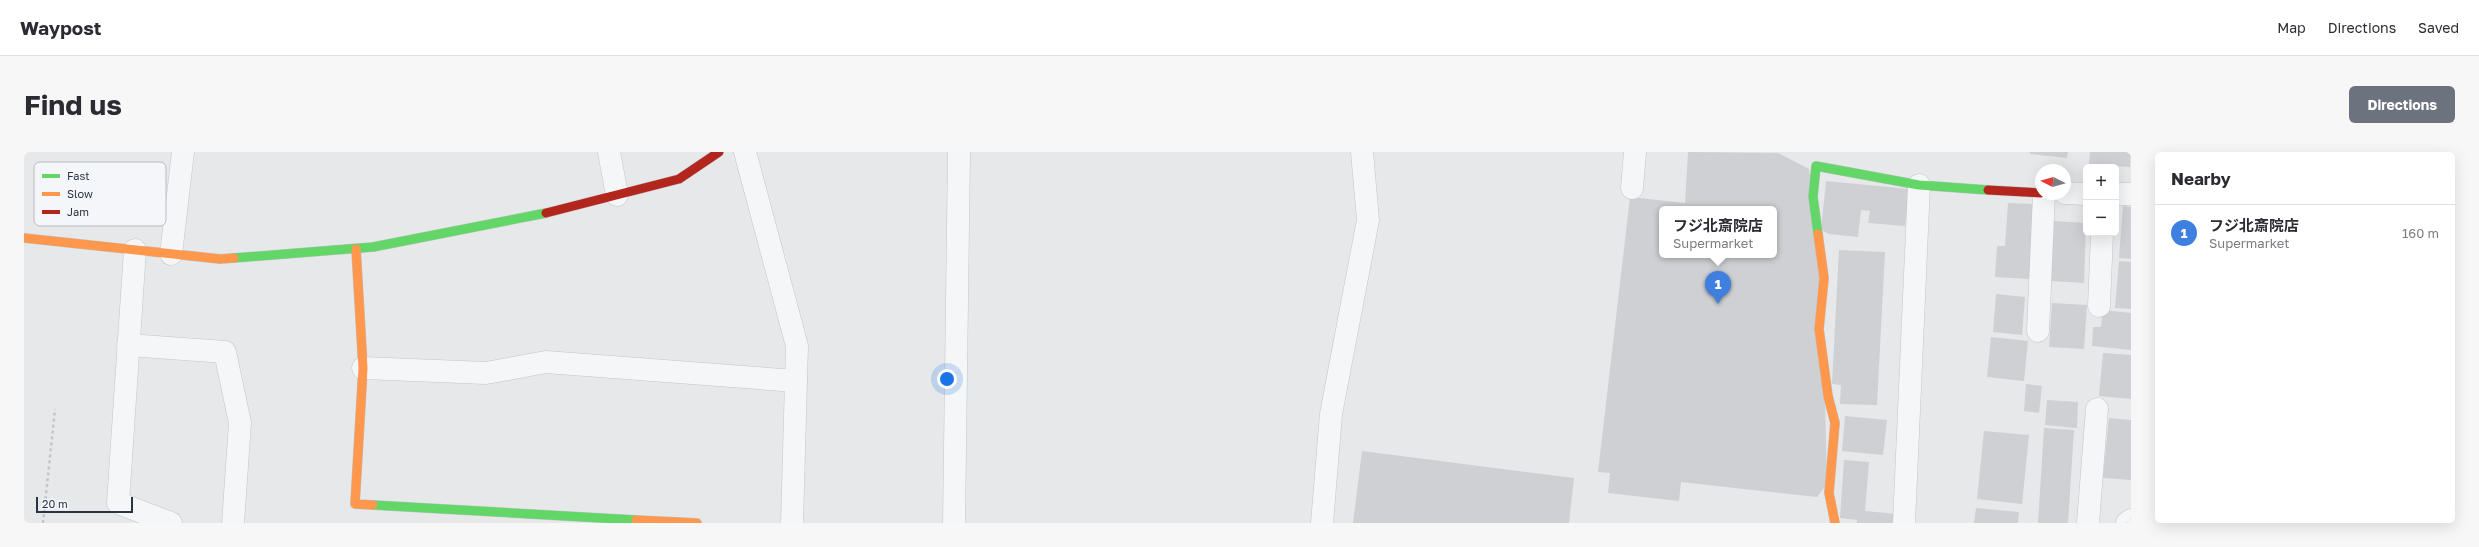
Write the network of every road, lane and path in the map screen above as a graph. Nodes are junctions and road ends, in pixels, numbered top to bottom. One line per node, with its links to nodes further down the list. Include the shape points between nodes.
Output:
1 (183, 152): 21 (street)
2 (609, 152): 15 (street)
3 (720, 152): 15 (street, via 679,179)
4 (745, 152): 26 (street, via 797,346)
5 (959, 152): 35 (street)
6 (1362, 152): 36 (street, via 1368,220 1331,414)
7 (1635, 152): 9 (street)
8 (1919, 186): 10 (street); 37 (street, via 1816,166 1813,197 1824,278 1819,330 1828,396 1835,423 1829,493); 38 (street)
9 (1632, 188)
10 (2035, 193)
11 (2071, 193): 12 (street)
12 (2083, 194)
13 (2119, 194): 14 (street)
14 (2131, 194)
15 (617, 195): 19 (street, via 523,219)
16 (2044, 200): 23 (street)
17 (2102, 236): 22 (street)
18 (24, 238): 20 (street)
19 (356, 249): 21 (street, via 220,259); 25 (street)
20 (135, 250): 21 (street); 24 (street)
21 (172, 254)
22 (2099, 306)
23 (2038, 331)
24 (128, 345): 31 (street, via 118,503); 32 (street, via 226,352 240,423)
25 (363, 368): 26 (street, via 486,373 546,362); 33 (street, via 355,504)
26 (796, 381): 34 (street)
27 (55, 409): 30 (path)
28 (2097, 409): 39 (street)
29 (2131, 520): 40 (street)
30 (43, 523)
31 (171, 523)
32 (233, 523)
33 (697, 523)
34 (792, 523)
35 (954, 523)
36 (1322, 523)
37 (1835, 523)
38 (1904, 523)
39 (2088, 523)
40 (2127, 523)

